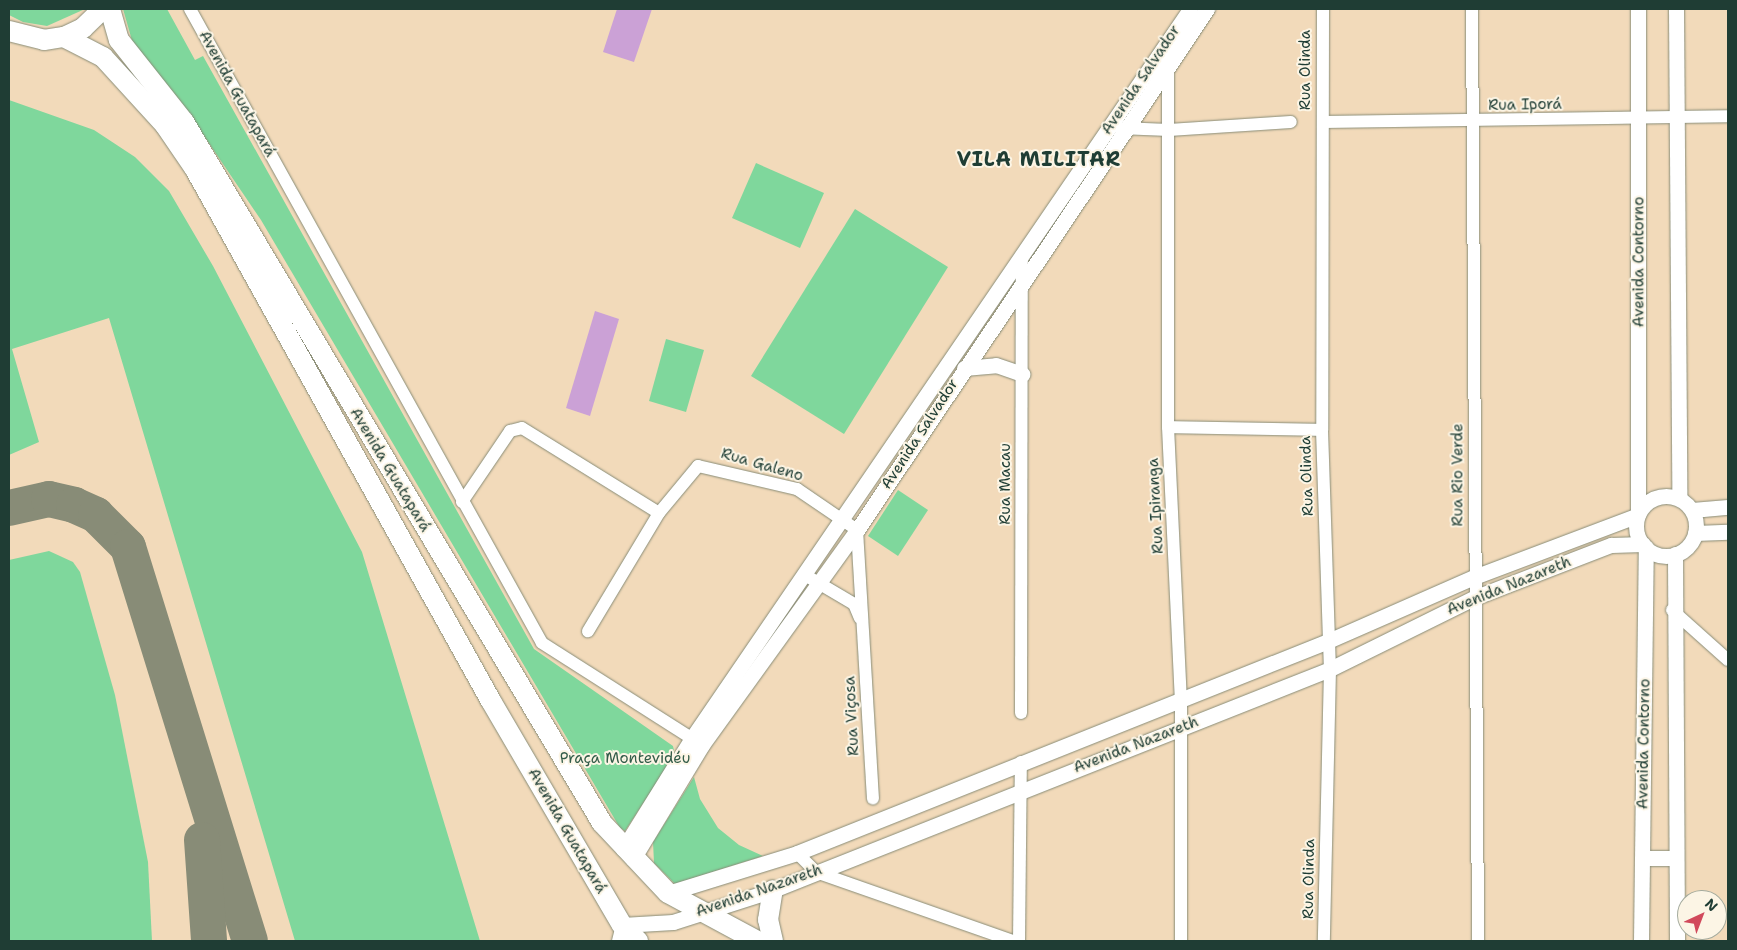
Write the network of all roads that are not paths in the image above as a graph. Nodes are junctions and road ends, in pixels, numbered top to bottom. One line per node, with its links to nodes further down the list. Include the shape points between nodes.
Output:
1 (103, 9): 11 (highway, via 84,28)
2 (110, 9): 49 (highway, Avenida Guatapará, via 119,40 184,122)
3 (190, 9): 28 (street, Avenida Guatapará)
4 (1190, 9): 19 (street, Avenida Salvador)
5 (1207, 9): 12 (street, Avenida Salvador)
6 (1323, 9): 17 (street, Rua Olinda)
7 (1472, 9): 18 (street, Rua Rio Verde)
8 (1638, 9): 15 (street, Avenida Contorno)
9 (1676, 9): 13 (street)
10 (9, 31): 11 (highway, via 44,40)
11 (64, 37): 51 (highway, Avenida Guatapará, via 104,57 165,125 195,169)
12 (1168, 69): 19 (street, Avenida Salvador); 20 (street, Rua Ipiranga)
13 (1675, 116): 14 (street, Rua Iporá); 15 (street, Rua Iporá); 27 (street)
14 (1728, 116)
15 (1639, 119): 18 (street, Rua Iporá); 32 (street, Avenida Contorno)
16 (1291, 122): 20 (street)
17 (1323, 122): 18 (street, Rua Iporá); 26 (street, Rua Olinda)
18 (1472, 122): 40 (street, Rua Rio Verde)
19 (1118, 127): 20 (street); 21 (street, Avenida Salvador); 22 (street, Avenida Salvador)
20 (1169, 130): 25 (street, Rua Ipiranga)
21 (1022, 255): 22 (street, Rua Macau); 33 (street, Avenida Salvador)
22 (1023, 279): 23 (street, Avenida Salvador); 24 (street, Rua Macau)
23 (964, 368): 24 (street, via 996,366); 34 (street, Avenida Salvador)
24 (1022, 374): 52 (street, Rua Macau)
25 (1168, 427): 26 (street); 50 (street, Rua Ipiranga)
26 (1322, 430): 46 (street, Rua Olinda)
27 (1679, 498): 30 (street); 32 (street, via 1655,498)
28 (462, 502): 31 (street, via 510,431 522,428); 54 (street, Avenida Guatapará, via 542,643)
29 (1728, 507): 30 (street)
30 (1692, 510): 36 (street)
31 (659, 513): 33 (street, Rua Galeno, via 698,466 797,489); 45 (street)
32 (1638, 515): 37 (street, via 1637,530); 40 (street, Avenida Nazareth)
33 (840, 520): 34 (street); 39 (street, Avenida Salvador)
34 (857, 530): 41 (street, Avenida Salvador); 44 (street, Rua Viçosa)
35 (1728, 532): 36 (street)
36 (1695, 533): 38 (street, via 1688,546)
37 (1644, 546): 38 (street, via 1662,555); 42 (street, Avenida Nazareth, via 1612,545); 62 (street, Avenida Contorno)
38 (1675, 554): 43 (street, Avenida Contorno)
39 (805, 575): 41 (street, Rua Viçosa); 54 (street, Avenida Salvador)
40 (1474, 577): 42 (street, Rua Rio Verde); 46 (street, Avenida Nazareth)
41 (819, 585): 44 (street, Rua Viçosa, via 854,604); 54 (street, Avenida Salvador)
42 (1476, 597): 48 (street, Avenida Nazareth); 76 (street, Rua Rio Verde)
43 (1672, 610): 47 (street); 63 (street, Avenida Contorno)
44 (864, 630): 57 (street, Rua Viçosa)
45 (588, 631)
46 (1328, 642): 48 (street, Rua Olinda); 50 (street, Avenida Nazareth)
47 (1728, 660)
48 (1330, 669): 53 (street, Avenida Nazareth); 75 (street, Rua Olinda)
49 (520, 687): 51 (highway); 61 (highway, Avenida Guatapará, via 602,823)
50 (1180, 700): 53 (street, Rua Ipiranga); 55 (street, Avenida Nazareth)
51 (490, 701): 68 (highway, Avenida Guatapará)
52 (1021, 713)
53 (1181, 727): 56 (street, Avenida Nazareth); 74 (street, Rua Ipiranga)
54 (697, 742): 61 (street, Avenida Salvador)
55 (1021, 762): 56 (street); 58 (street, Avenida Nazareth)
56 (1021, 790): 59 (street, Avenida Nazareth); 73 (street)
57 (873, 800)
58 (875, 821): 59 (street); 60 (street, Avenida Nazareth)
59 (879, 848): 64 (street, Avenida Nazareth)
60 (796, 853): 64 (street); 66 (street, Avenida Nazareth)
61 (628, 854): 66 (highway, Avenida Guatapará)
62 (1643, 858): 63 (street); 77 (street, Avenida Contorno)
63 (1676, 858): 78 (street, Avenida Contorno)
64 (816, 872): 65 (street, Avenida Nazareth); 72 (street)
65 (773, 890): 67 (street, Avenida Nazareth); 71 (highway, via 768,920)
66 (668, 893): 67 (highway, Avenida Guatapará)
67 (696, 912): 68 (street, Avenida Nazareth, via 673,922); 70 (highway, Avenida Guatapará)
68 (620, 933): 69 (highway, Avenida Guatapará)
69 (638, 941)
70 (757, 941)
71 (773, 941)
72 (1013, 941)
73 (1019, 941)
74 (1181, 941)
75 (1324, 941)
76 (1478, 941)
77 (1642, 941)
78 (1677, 941)

